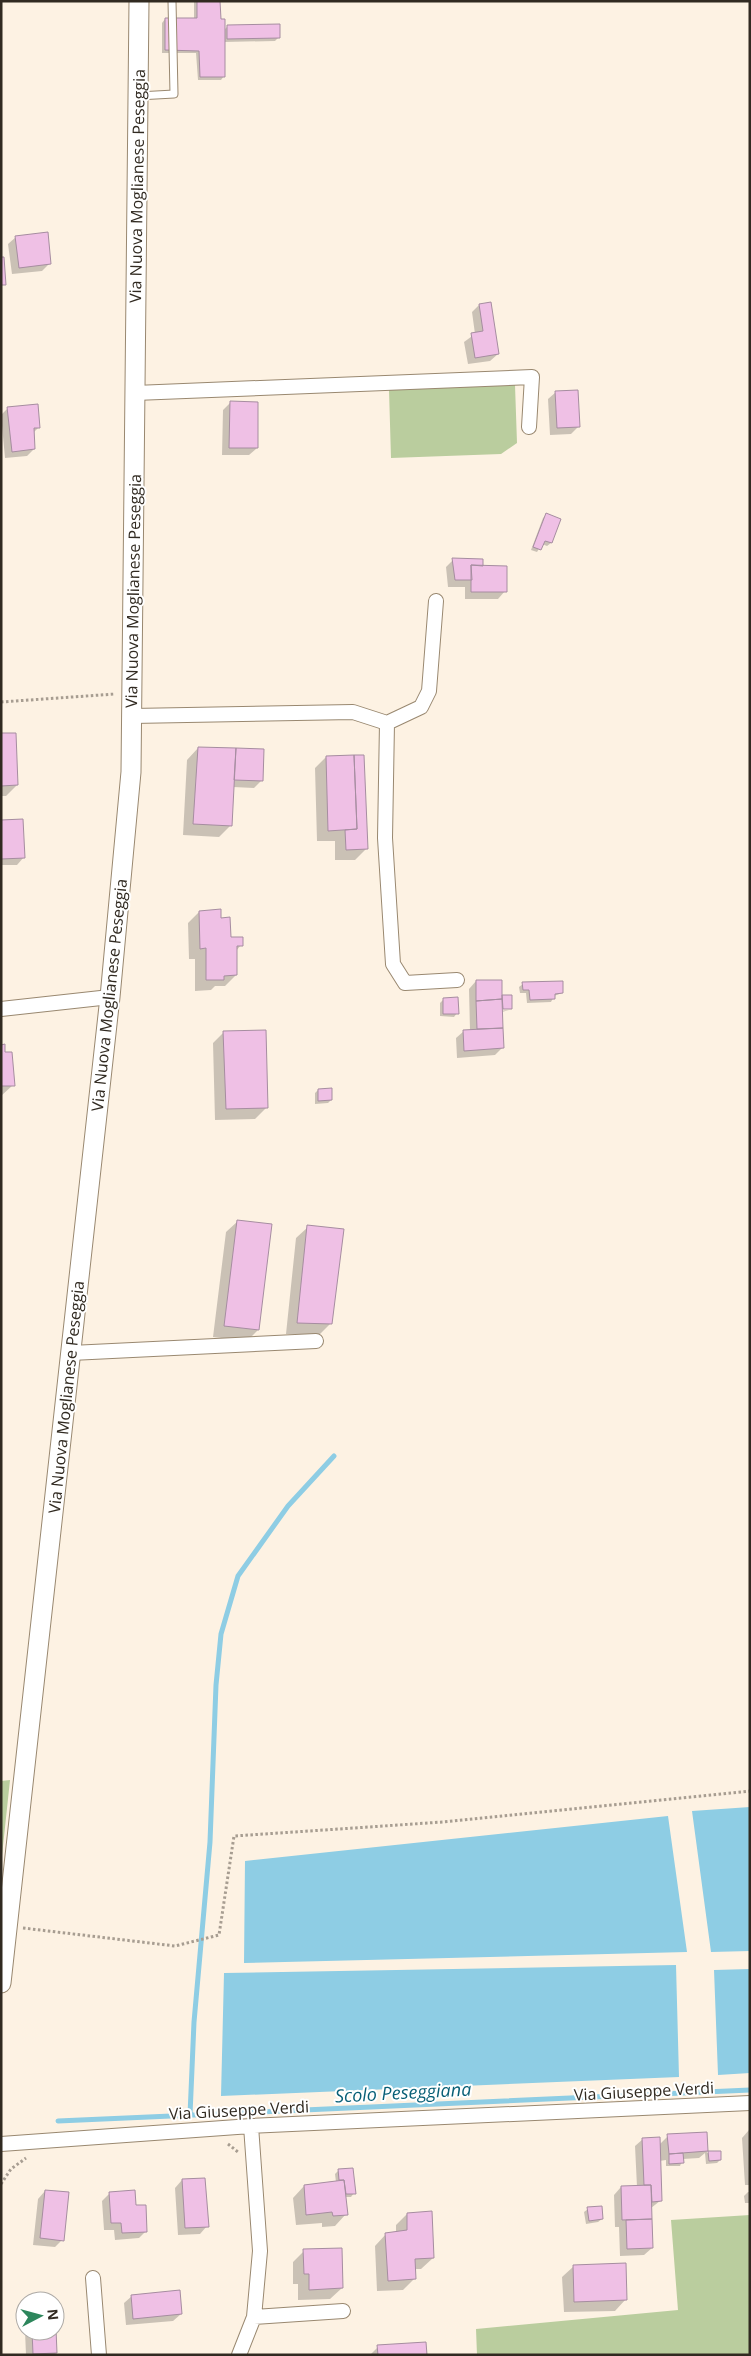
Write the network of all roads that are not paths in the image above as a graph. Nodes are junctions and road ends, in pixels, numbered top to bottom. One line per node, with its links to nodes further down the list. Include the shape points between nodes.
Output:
1 (139, 1): 3 (main road, Via Nuova Moglianese Peseggia)
2 (172, 1): 3 (lane, via 174,94)
3 (138, 96): 4 (main road, Via Nuova Moglianese Peseggia)
4 (135, 393): 5 (street, via 532,377); 7 (main road, Via Nuova Moglianese Peseggia)
5 (529, 427)
6 (436, 601): 8 (street, via 428,691 421,707)
7 (132, 716): 8 (street, via 353,712); 10 (main road, Via Nuova Moglianese Peseggia)
8 (386, 723): 9 (street, via 385,838 393,964 404,983)
9 (458, 980)
10 (110, 997): 11 (street); 13 (main road, Via Nuova Moglianese Peseggia)
11 (1, 1009)
12 (316, 1340): 13 (street)
13 (72, 1353): 14 (main road, Via Nuova Moglianese Peseggia)
14 (1, 1983)
15 (750, 2103): 16 (street, Via Giuseppe Verdi)
16 (251, 2126): 17 (street, Via Giuseppe Verdi); 20 (street, via 260,2251)
17 (1, 2144)
18 (92, 2278): 21 (street)
19 (343, 2311): 20 (street)
20 (254, 2317): 22 (street)
21 (98, 2355)
22 (239, 2355)

